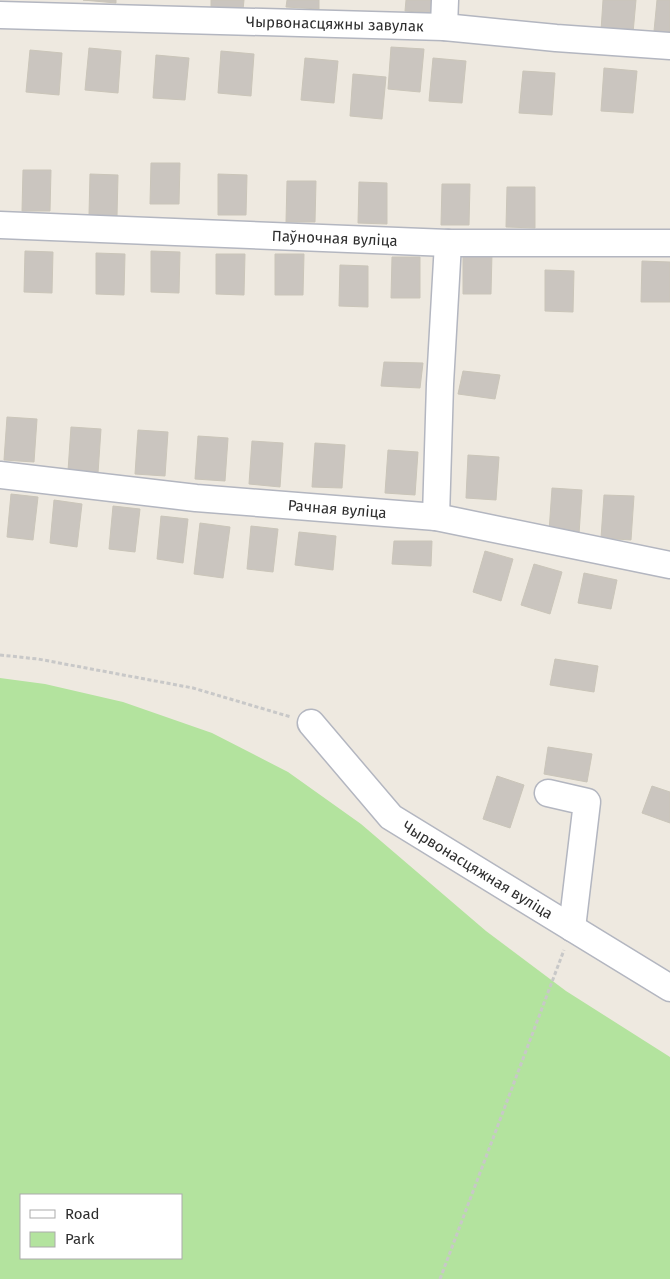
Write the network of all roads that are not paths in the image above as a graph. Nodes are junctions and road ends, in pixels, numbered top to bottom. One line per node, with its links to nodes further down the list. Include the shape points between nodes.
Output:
1 (445, 0): 3 (street)
2 (0, 15): 3 (street, Чырвонасцяжны завулак)
3 (444, 27): 4 (street, Чырвонасцяжны завулак)
4 (670, 46)
5 (0, 225): 6 (street, Паўночная вуліца)
6 (448, 243): 7 (street, Паўночная вуліца); 9 (street)
7 (670, 243)
8 (0, 475): 9 (street, Рачная вуліца, via 196,498)
9 (436, 517): 10 (street, Рачная вуліца)
10 (670, 565)
11 (311, 723): 13 (street, Чырвонасцяжная вуліца, via 391,817)
12 (548, 793): 13 (street, via 587,802)
13 (572, 928): 14 (street, Чырвонасцяжная вуліца)
14 (670, 988)

